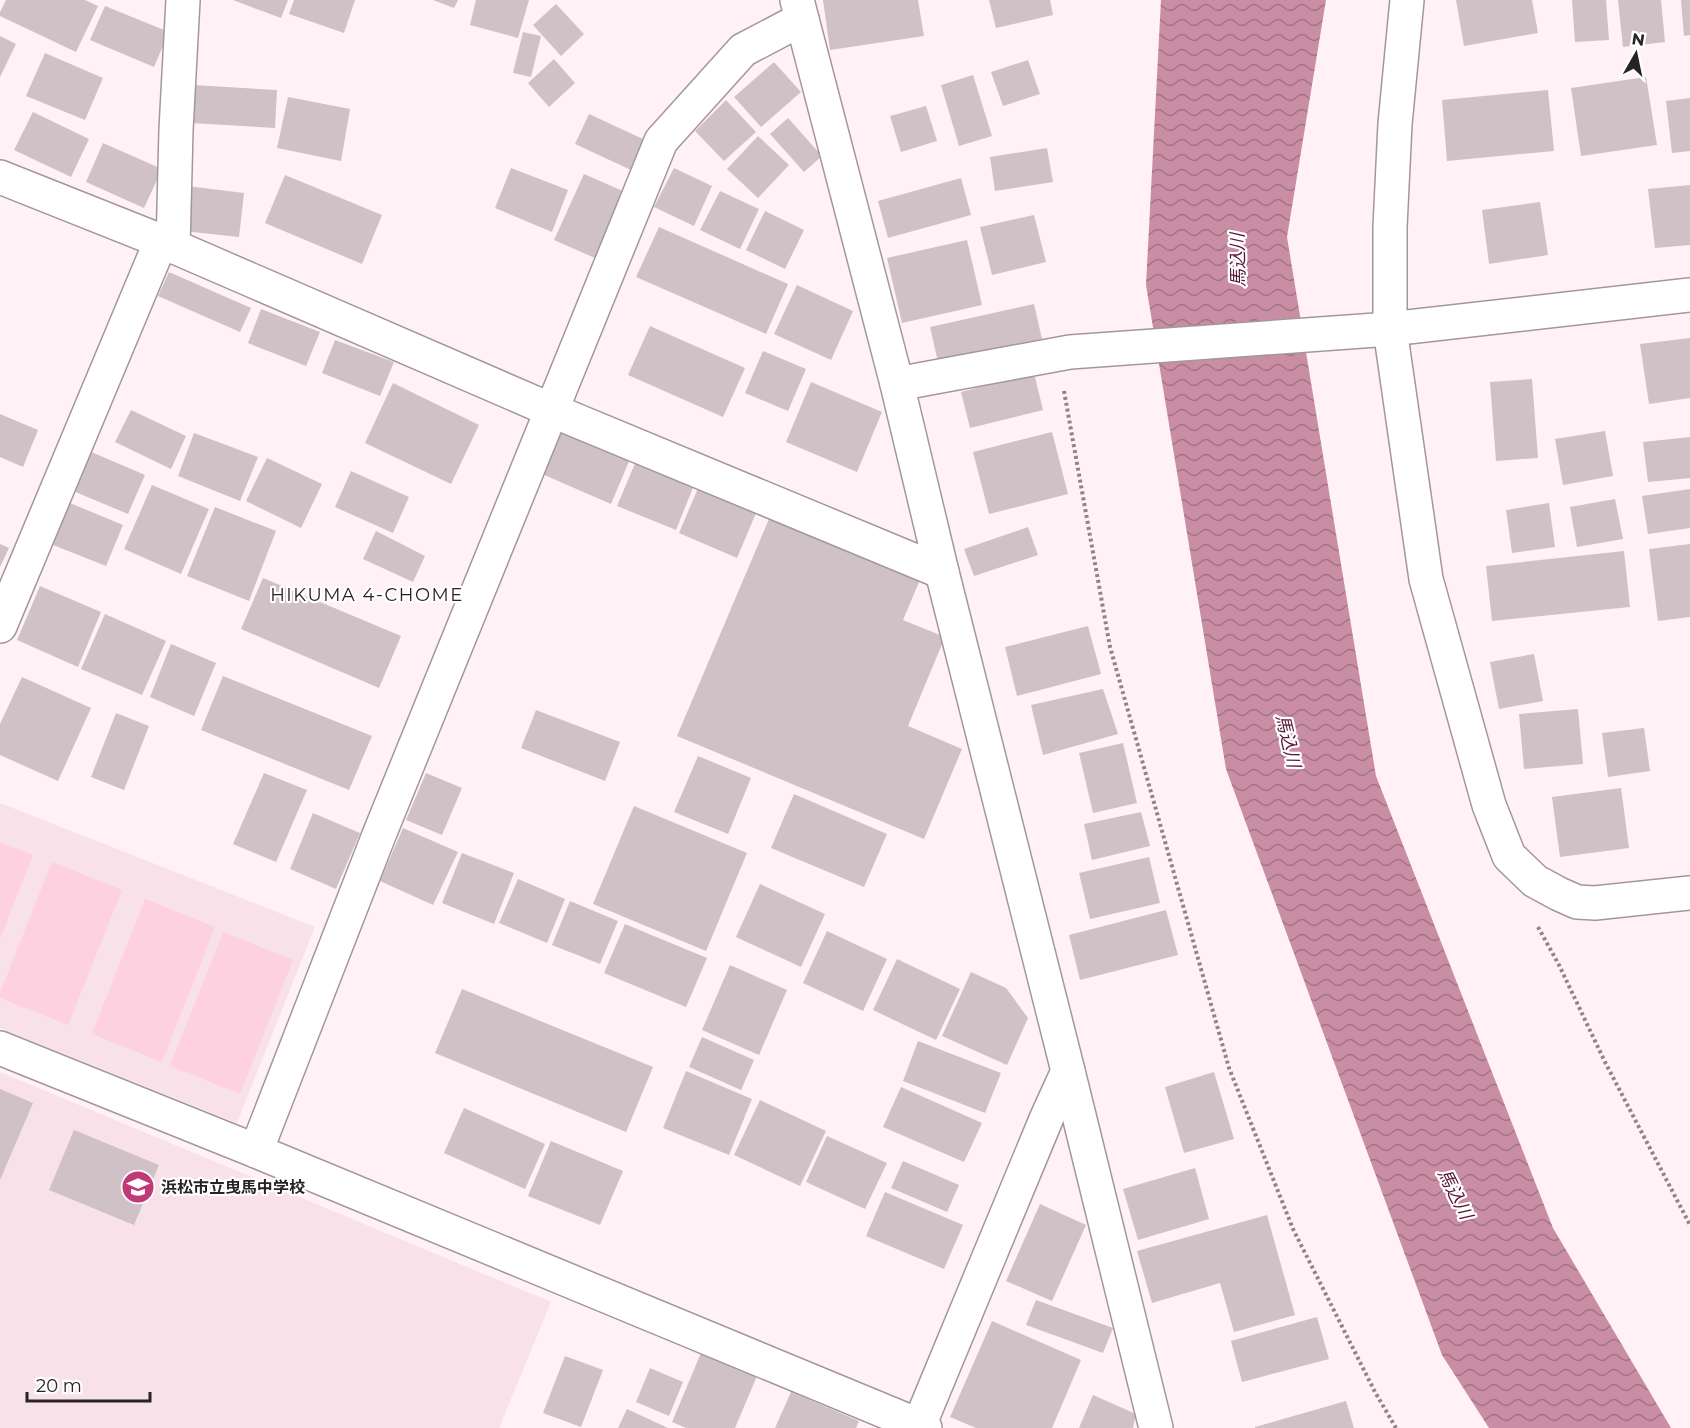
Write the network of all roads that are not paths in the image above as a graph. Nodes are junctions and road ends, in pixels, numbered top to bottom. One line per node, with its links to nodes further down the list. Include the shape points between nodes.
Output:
1 (183, 0): 5 (street)
2 (1407, 0): 7 (street)
3 (799, 10): 8 (street); 9 (street, via 742,51 661,141)
4 (0, 177): 5 (street)
5 (167, 244): 9 (street); 11 (street)
6 (1690, 294): 7 (street)
7 (1383, 329): 8 (street, via 1064,353); 12 (street, via 1426,579 1489,805 1509,856 1535,881 1577,902)
8 (897, 384): 10 (street)
9 (551, 410): 10 (street); 15 (street)
10 (942, 572): 14 (street)
11 (0, 626)
12 (1690, 893)
13 (0, 1048): 15 (street)
14 (1068, 1071): 16 (street); 17 (street)
15 (256, 1151): 16 (street)
16 (921, 1427)
17 (1156, 1428)

